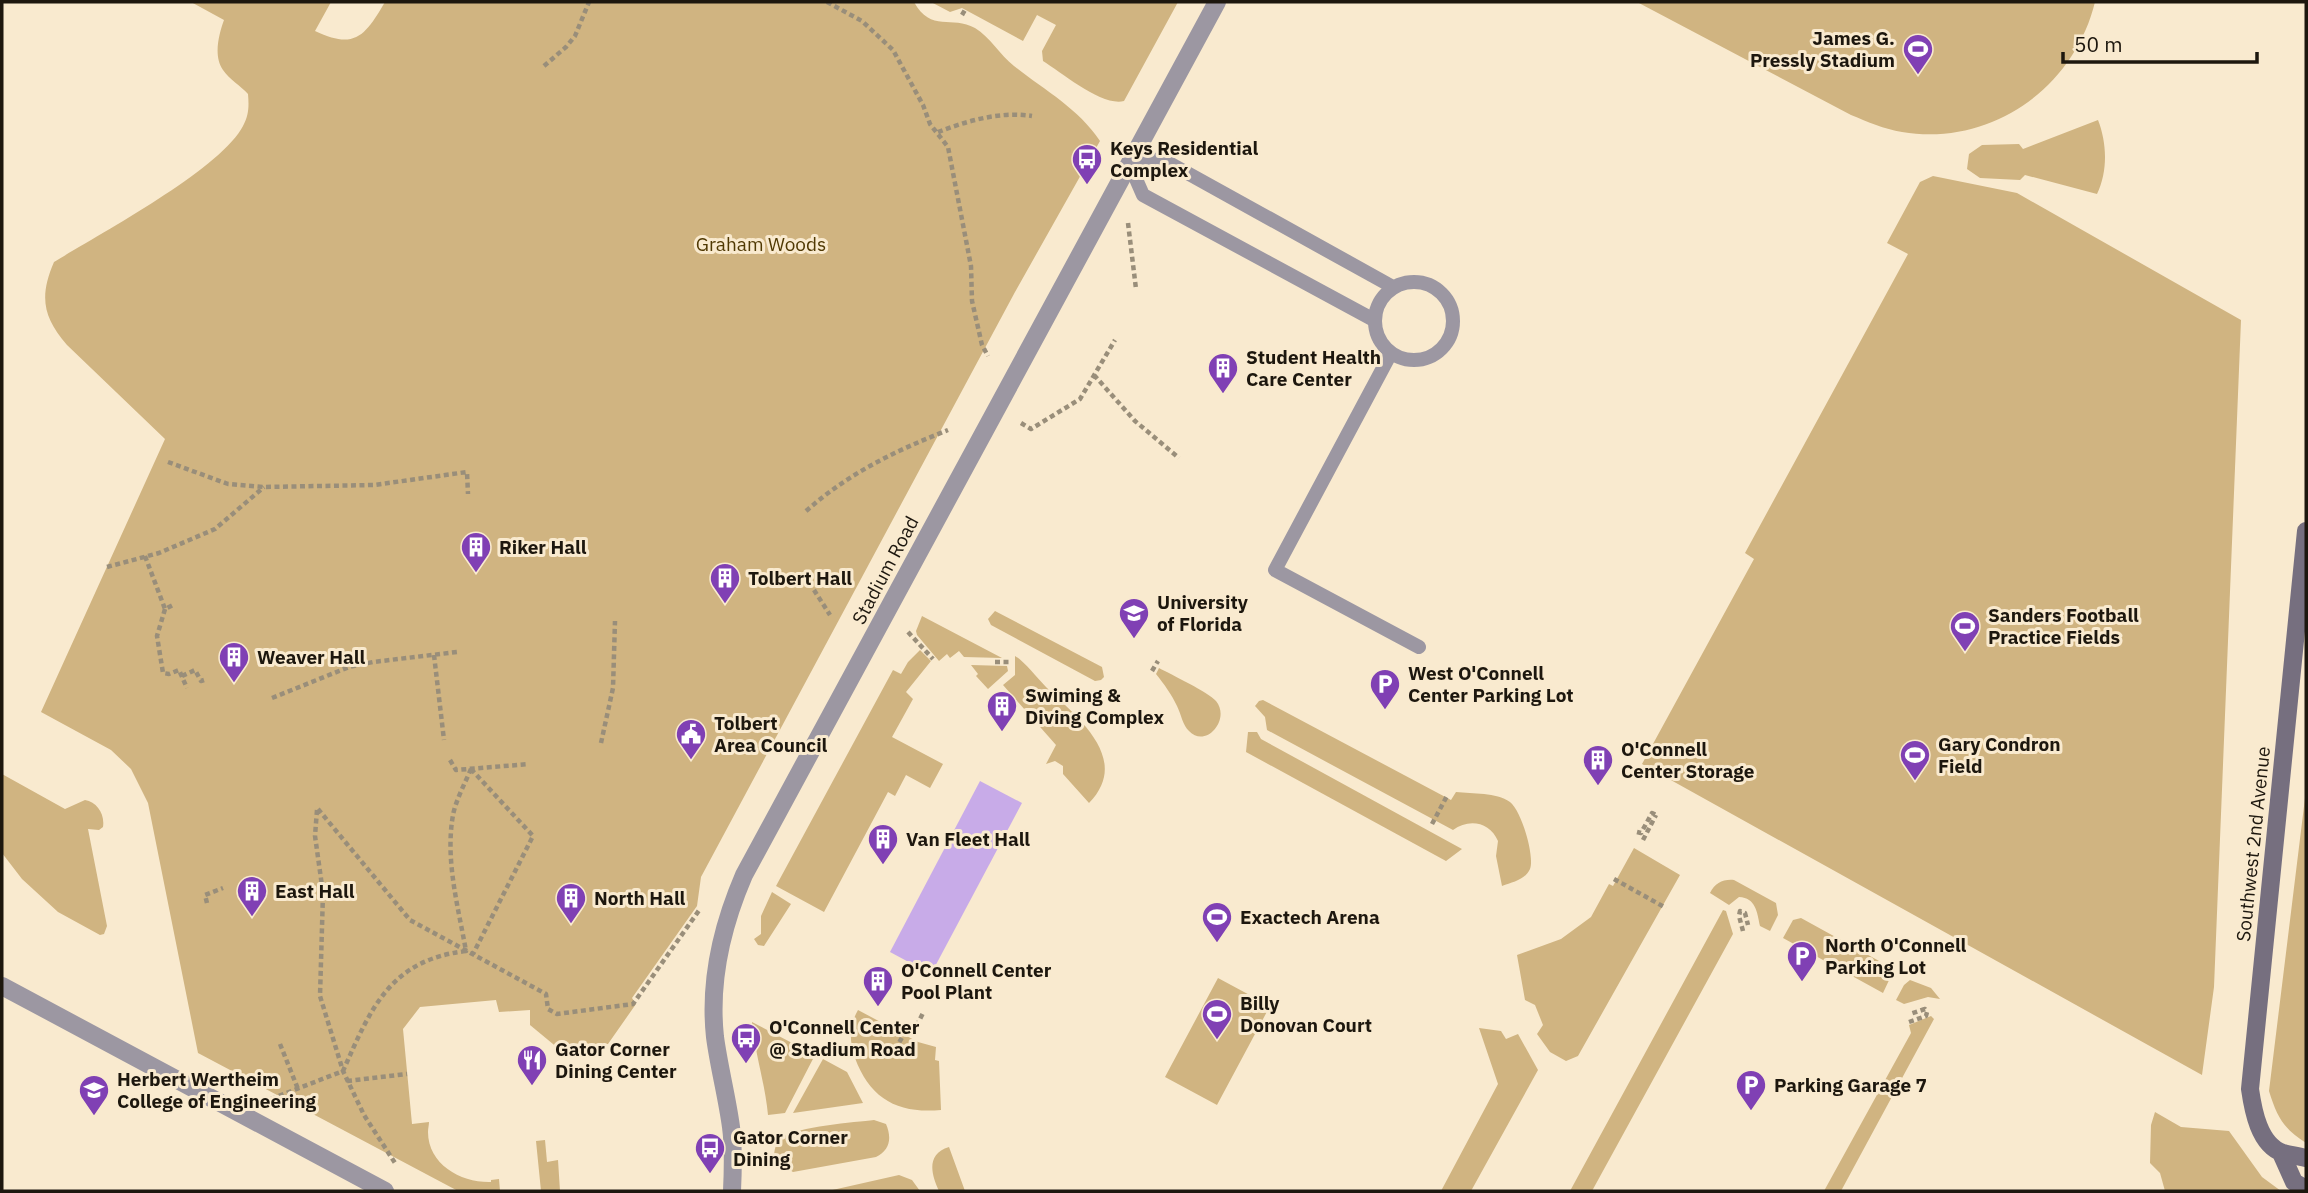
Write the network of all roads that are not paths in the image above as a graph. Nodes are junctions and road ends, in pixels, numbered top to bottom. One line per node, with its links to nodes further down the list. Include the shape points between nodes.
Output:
1 (1217, 2): 2 (street, Stadium Road)
2 (1129, 163): 3 (lane, via 1162,159); 4 (lane, via 1143,195); 13 (street, Stadium Road, via 733,900 717,965 714,1019 734,1157)
3 (1393, 287): 4 (lane, via 1383,296); 5 (lane, via 1418,282 1430,285 1449,303 1453,316 1448,341 1428,358 1402,359)
4 (1374, 320): 5 (lane, via 1382,344)
5 (1391, 353): 7 (lane, via 1275,570)
6 (2306, 531): 9 (main road, Southwest 2nd Avenue, via 2251,1076 2261,1131)
7 (1419, 647)
8 (2, 986): 12 (street)
9 (2281, 1153): 10 (main road); 11 (main road, Southwest 2nd Avenue, via 2294,1182)
10 (2306, 1158)
11 (2306, 1189)
12 (385, 1191)
13 (732, 1191)

